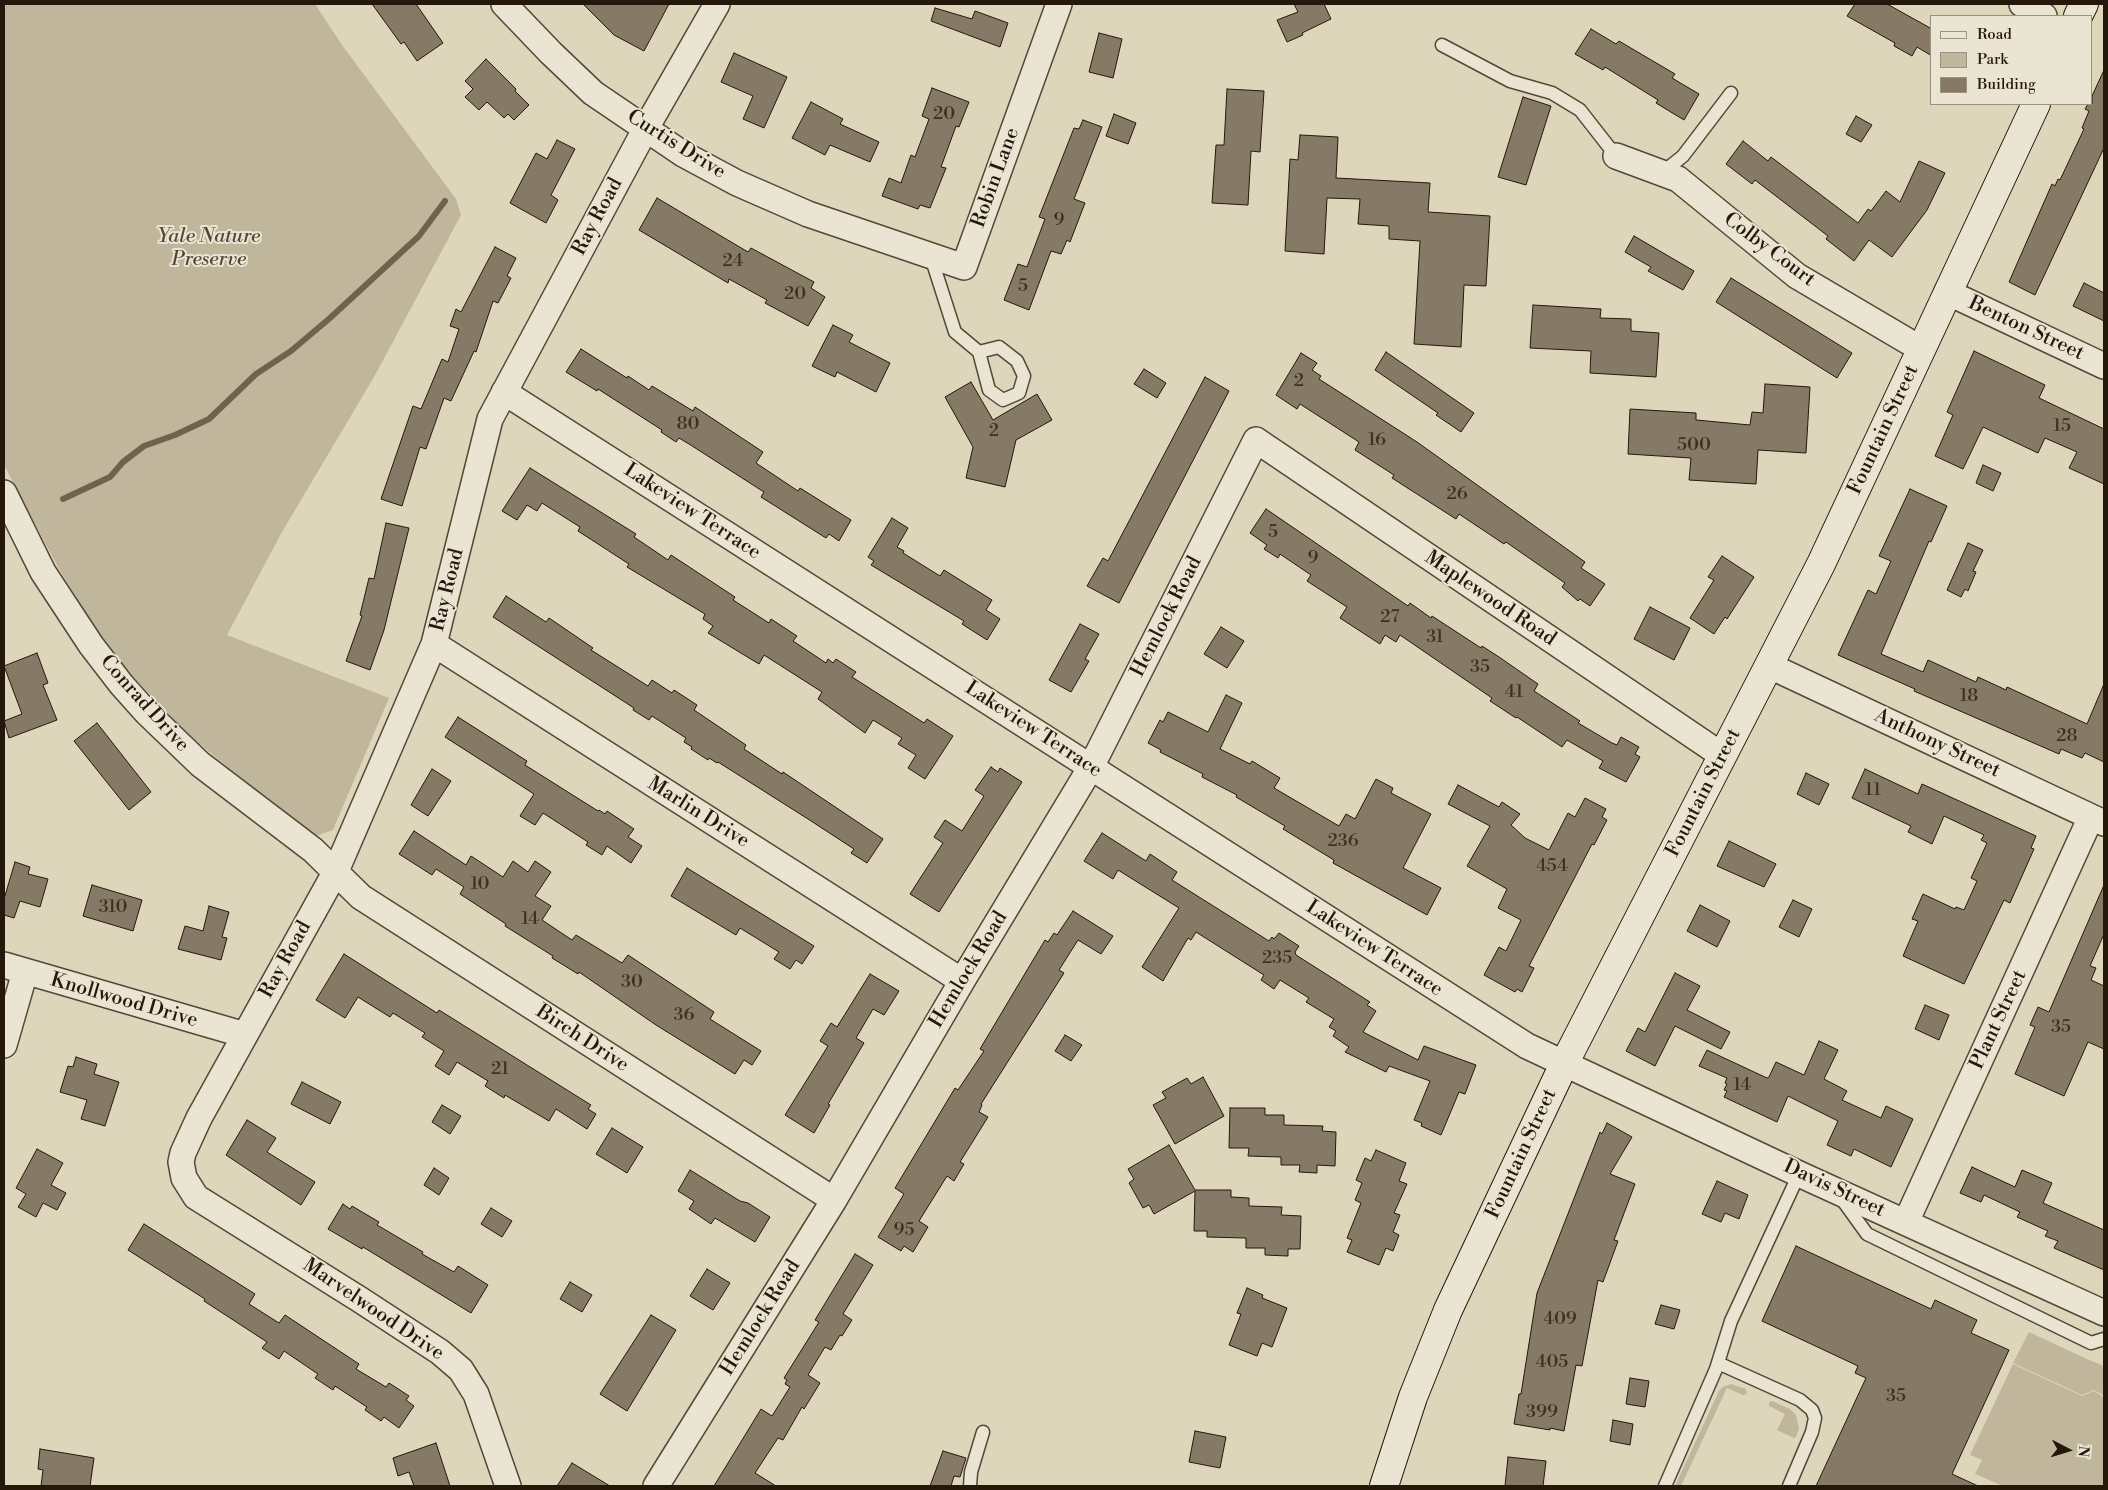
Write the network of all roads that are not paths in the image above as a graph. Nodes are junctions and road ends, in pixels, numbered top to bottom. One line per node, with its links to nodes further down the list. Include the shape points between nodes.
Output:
1 (504, 4): 9 (street, Curtis Drive, via 593,93)
2 (717, 4): 9 (street, Ray Road)
3 (1059, 4): 13 (street, Robin Lane, via 964,267)
4 (2022, 4): 5 (street)
5 (2042, 15)
6 (1442, 45): 10 (lane, via 1510,82 1552,93 1580,110)
7 (1731, 93): 11 (lane, via 1683,156)
8 (2036, 105): 14 (main road, Fountain Street)
9 (646, 128): 12 (street, Curtis Drive, via 683,154 737,183 808,214); 18 (street, Ray Road)
10 (1616, 156): 11 (street, Colby Court)
11 (1662, 173): 15 (street, Colby Court, via 1678,179 1797,276)
12 (878, 239): 13 (street, Robin Lane)
13 (931, 257): 16 (lane, via 954,332)
14 (1947, 292): 15 (main road, Fountain Street); 17 (street, Benton Street)
15 (1921, 350): 23 (main road, Fountain Street)
16 (979, 352)
17 (2104, 366)
18 (504, 392): 22 (street, Ray Road, via 490,419); 25 (street, Lakeview Terrace)
19 (1256, 440): 24 (street, Maplewood Road); 25 (street, Hemlock Road)
20 (4, 493): 21 (street, Conrad Drive)
21 (10, 521): 27 (street, Conrad Drive, via 65,606 121,684 146,712 200,764)
22 (434, 644): 27 (street, Ray Road); 29 (street, Marlin Drive)
23 (1770, 666): 24 (main road, Fountain Street); 26 (street, Anthony Street)
24 (1723, 756): 32 (main road, Fountain Street)
25 (1091, 767): 29 (street, Hemlock Road); 32 (street, Lakeview Terrace, via 1527,1046)
26 (2098, 820): 37 (street, Plant Street)
27 (336, 871): 30 (street, Ray Road); 36 (street, Birch Drive, via 361,897)
28 (14, 969): 30 (street, Knollwood Drive); 31 (street)
29 (962, 981): 36 (street, Hemlock Road)
30 (245, 1035): 34 (street, Ray Road, via 186,1143 181,1162)
31 (4, 1045)
32 (1564, 1064): 33 (street, Davis Street); 45 (main road, Fountain Street, via 1448,1310 1412,1397)
33 (1799, 1174): 35 (street, Davis Street); 40 (lane, via 1731,1321)
34 (184, 1178): 42 (street, Marvelwood Drive, via 196,1197 367,1304 440,1352 461,1370 479,1403)
35 (1835, 1190): 37 (street, Davis Street); 39 (lane, via 1867,1234 2091,1344)
36 (834, 1200): 43 (street, Hemlock Road)
37 (1906, 1222): 38 (street, Davis Street)
38 (2104, 1313)
39 (2104, 1339)
40 (1718, 1363): 46 (lane); 47 (lane, via 1800,1400 1812,1410 1815,1418 1812,1432)
41 (983, 1432): 44 (lane)
42 (508, 1486)
43 (656, 1486)
44 (970, 1486)
45 (1384, 1486)
46 (1665, 1486)
47 (1789, 1486)

